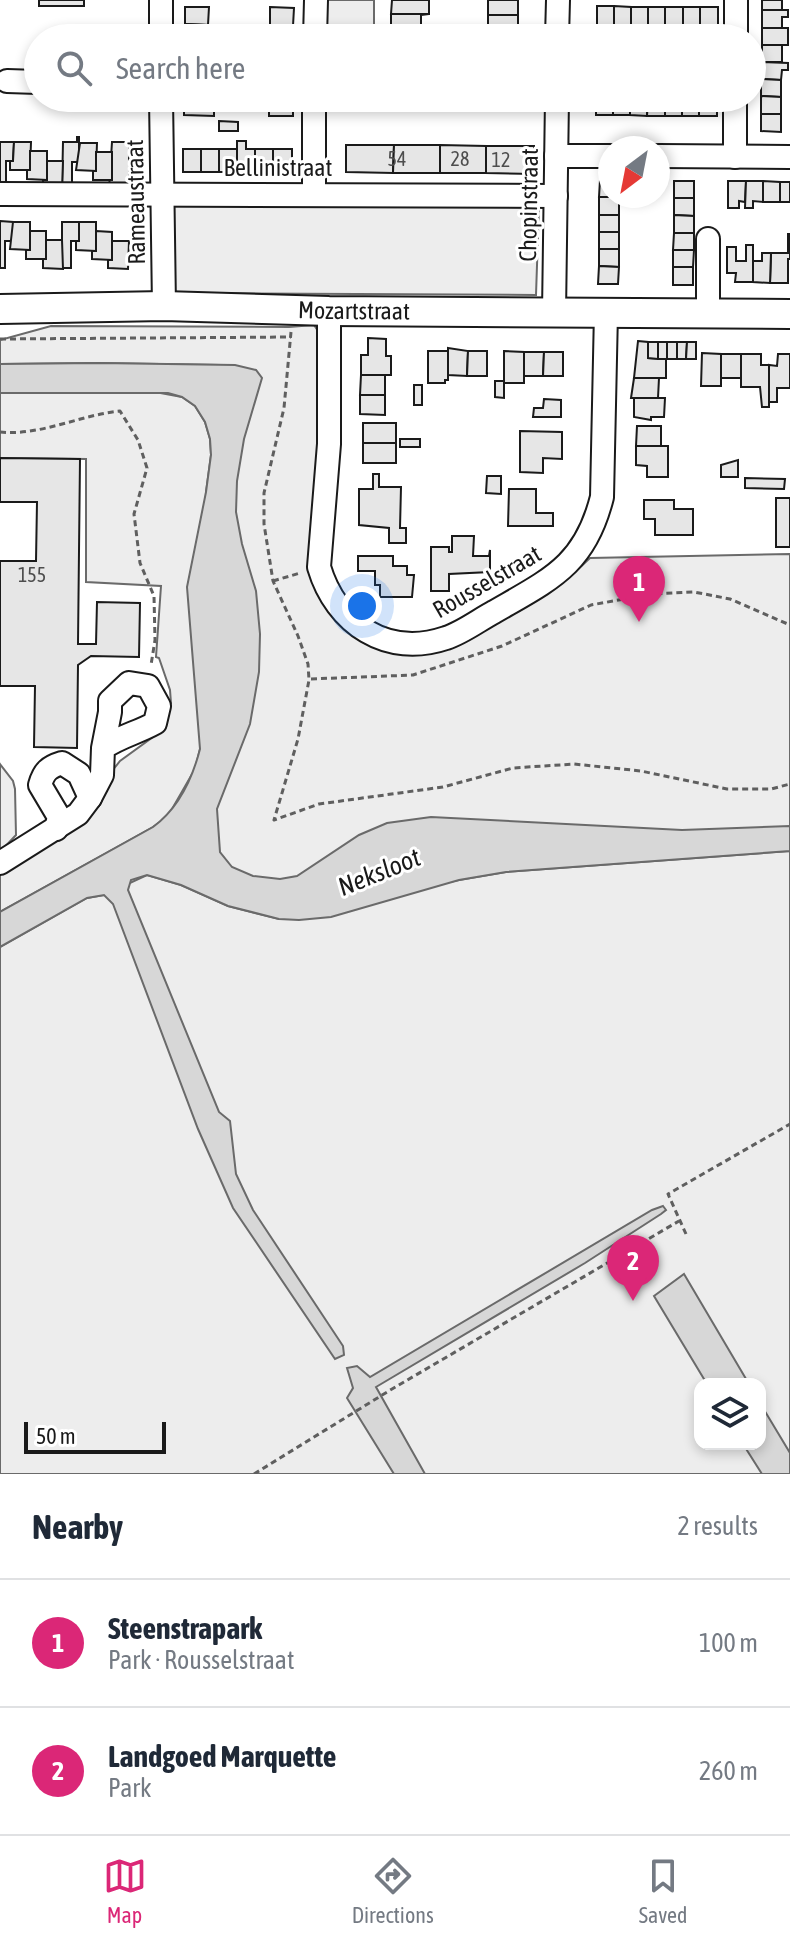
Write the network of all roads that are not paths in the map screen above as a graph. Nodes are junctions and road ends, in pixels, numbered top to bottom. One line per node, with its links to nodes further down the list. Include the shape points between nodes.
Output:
1 (161, 0): 5 (street)
2 (316, 0): 6 (street)
3 (558, 0): 7 (street)
4 (736, 0): 8 (street)
5 (161, 24)
6 (315, 24)
7 (557, 24)
8 (736, 24)
9 (7, 81): 10 (street)
10 (24, 82)
11 (161, 112): 20 (street, Rameaustraat)
12 (314, 112): 22 (street)
13 (557, 112): 15 (street, Chopinstraat)
14 (735, 112): 18 (street)
15 (556, 156): 16 (street); 23 (street, Chopinstraat)
16 (598, 156)
17 (670, 156): 18 (street)
18 (735, 157): 19 (street)
19 (790, 157)
20 (161, 193): 21 (street, Bellinistraat); 22 (street, Bellinistraat); 25 (street, Rameaustraat)
21 (0, 194)
22 (314, 194): 23 (street, Bellinistraat)
23 (556, 196): 29 (street, Chopinstraat)
24 (708, 239): 30 (street)
25 (164, 306): 26 (main road, Mozartstraat); 27 (main road, Mozartstraat)
26 (0, 309)
27 (329, 311): 28 (street, Rousselstraat, via 329,444 319,567 325,587 345,616 365,632 406,644 448,638 546,582 583,546 602,497); 29 (main road, Mozartstraat)
28 (606, 312): 29 (main road, Mozartstraat); 30 (main road, Mozartstraat)
29 (554, 313)
30 (708, 313): 31 (main road, Mozartstraat)
31 (790, 314)
32 (103, 748): 32 (street, via 155,723 159,706 148,686 129,683 110,701); 33 (street, via 102,775)
33 (90, 798): 34 (street); 34 (street, via 79,774 62,763 50,767 40,785 59,817)
34 (56, 829): 35 (street)
35 (0, 863)

